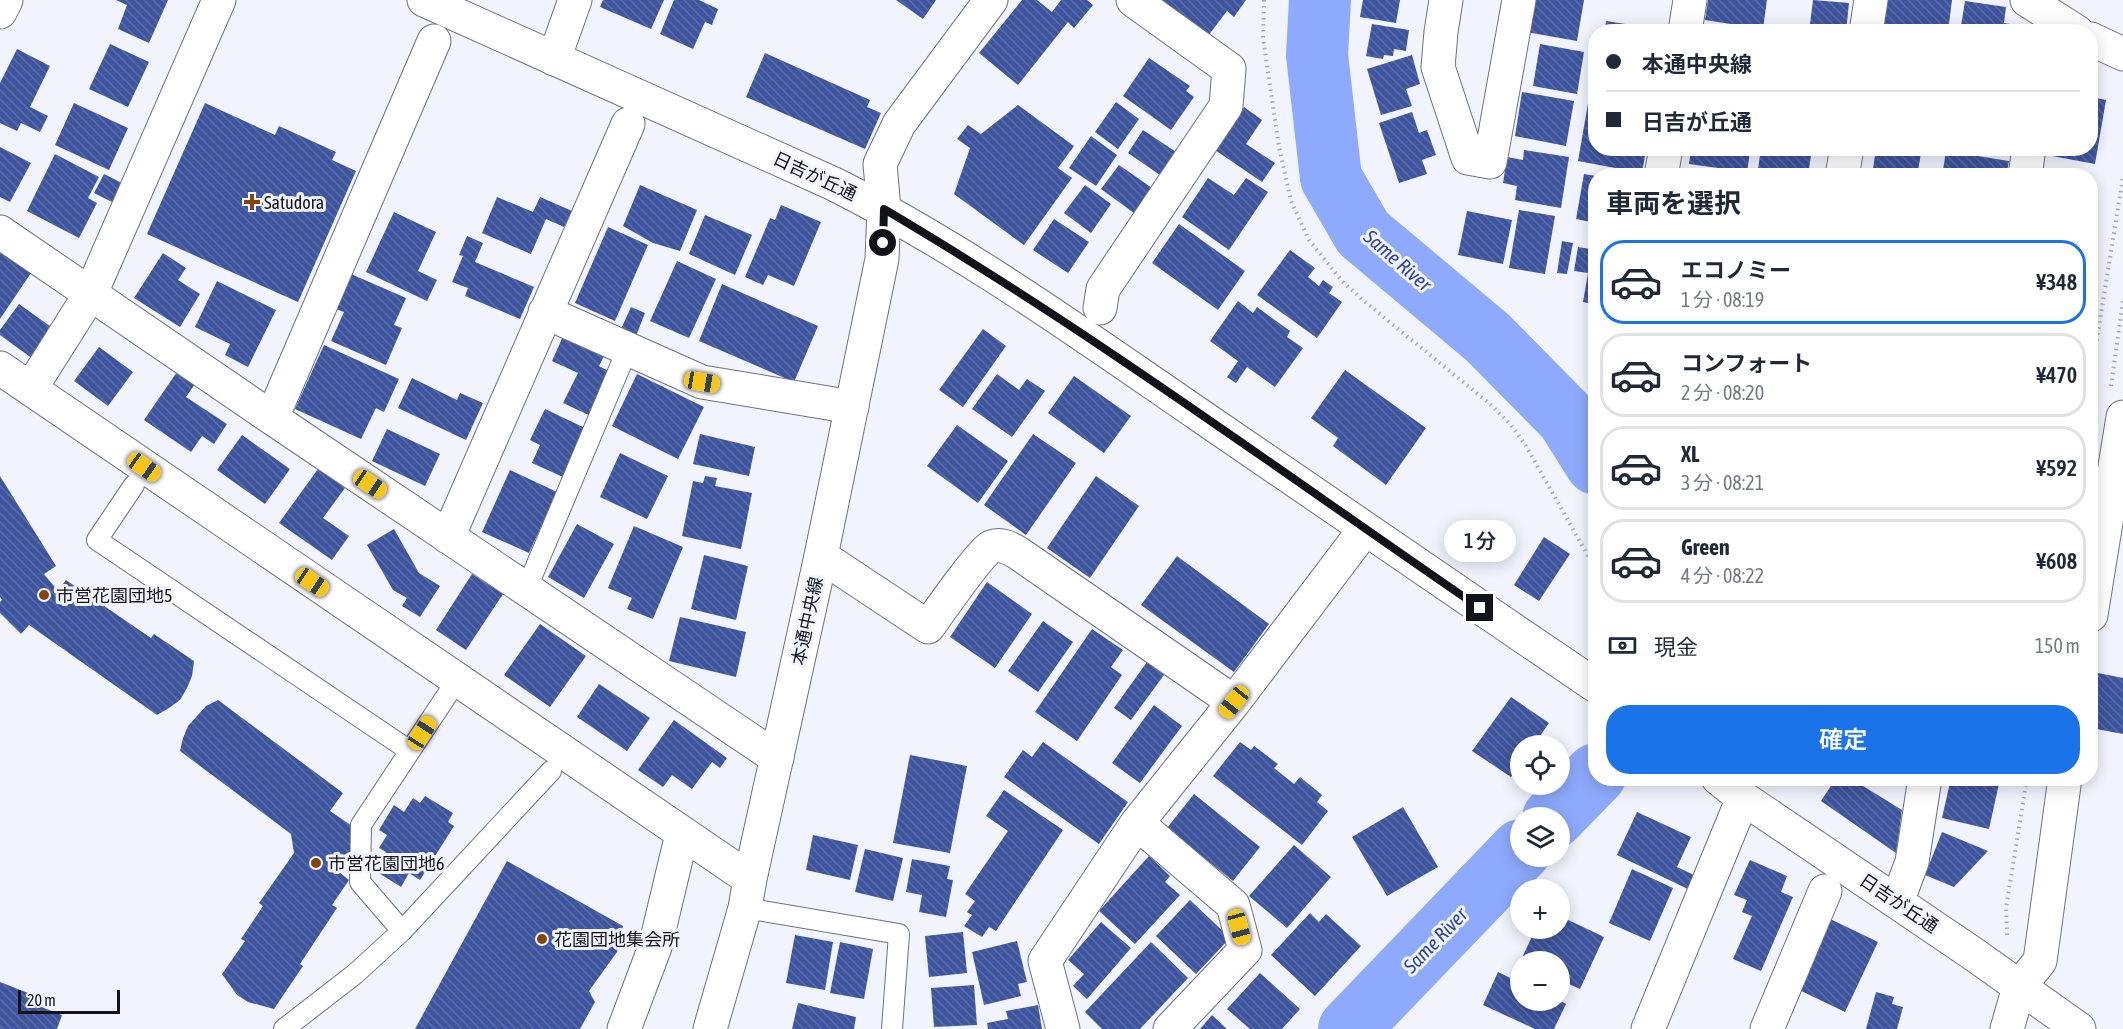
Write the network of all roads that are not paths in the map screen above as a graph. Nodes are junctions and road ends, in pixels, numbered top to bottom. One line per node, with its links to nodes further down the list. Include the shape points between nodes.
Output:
1 (6, 0): 11 (street)
2 (219, 0): 19 (street)
3 (423, 0): 15 (street, 日吉が丘通)
4 (575, 0): 15 (street)
5 (991, 0): 17 (street, 本通中央線, via 900,124 880,164)
6 (1133, 0): 20 (street, via 1229,69 1226,106 1103,289)
7 (1446, 0): 8 (street, via 1438,67 1468,158 1490,162)
8 (1519, 0)
9 (1690, 0): 12 (street)
10 (1871, 0): 13 (street)
11 (0, 12)
12 (1686, 24)
13 (1867, 24)
14 (435, 41): 27 (street)
15 (554, 59): 17 (street, 日吉が丘通)
16 (628, 124): 21 (street)
17 (884, 209): 25 (street, 本通中央線, via 882,259); 29 (street, 日吉が丘通, via 1050,312)
18 (0, 232): 19 (street)
19 (91, 293): 24 (street); 27 (street)
20 (1100, 308)
21 (545, 312): 22 (street); 30 (street)
22 (628, 348): 25 (street, via 702,382); 33 (lane)
23 (0, 369): 24 (street)
24 (31, 388): 34 (street)
25 (852, 407): 31 (street, 本通中央線)
26 (2123, 417): 32 (street)
27 (272, 418): 30 (street)
28 (134, 485): 37 (lane, via 97,540)
29 (1365, 529): 35 (street, 日吉が丘通); 36 (street)
30 (448, 537): 33 (street)
31 (822, 556): 36 (street, via 928,627 980,558 991,547 1005,546); 38 (street, 本通中央線)
32 (2098, 572)
33 (526, 590): 38 (street)
34 (457, 680): 37 (lane); 44 (street)
35 (1588, 681)
36 (1234, 702): 43 (street)
37 (410, 751): 48 (lane, via 361,825 360,882)
38 (777, 758): 46 (street, 本通中央線)
39 (551, 771): 48 (lane)
40 (1924, 786): 47 (street, via 1912,862)
41 (2064, 786): 49 (street, via 2040,961)
42 (1731, 788): 47 (street, 日吉が丘通); 56 (street)
43 (1137, 823): 54 (street, via 1045,961); 55 (street, via 1233,905 1245,950)
44 (682, 834): 46 (street); 51 (street, via 655,947)
45 (1825, 891): 57 (street)
46 (747, 894): 52 (street, 本通中央線); 53 (lane, via 898,934)
47 (1897, 902): 49 (street, 日吉が丘通)
48 (402, 931): 50 (lane, via 355,974)
49 (2019, 987): 58 (street); 59 (street, 日吉が丘通)
50 (284, 1029)
51 (624, 1029)
52 (710, 1029)
53 (892, 1029)
54 (1063, 1029)
55 (1170, 1029)
56 (1648, 1029)
57 (1767, 1029)
58 (2007, 1029)
59 (2079, 1029)

